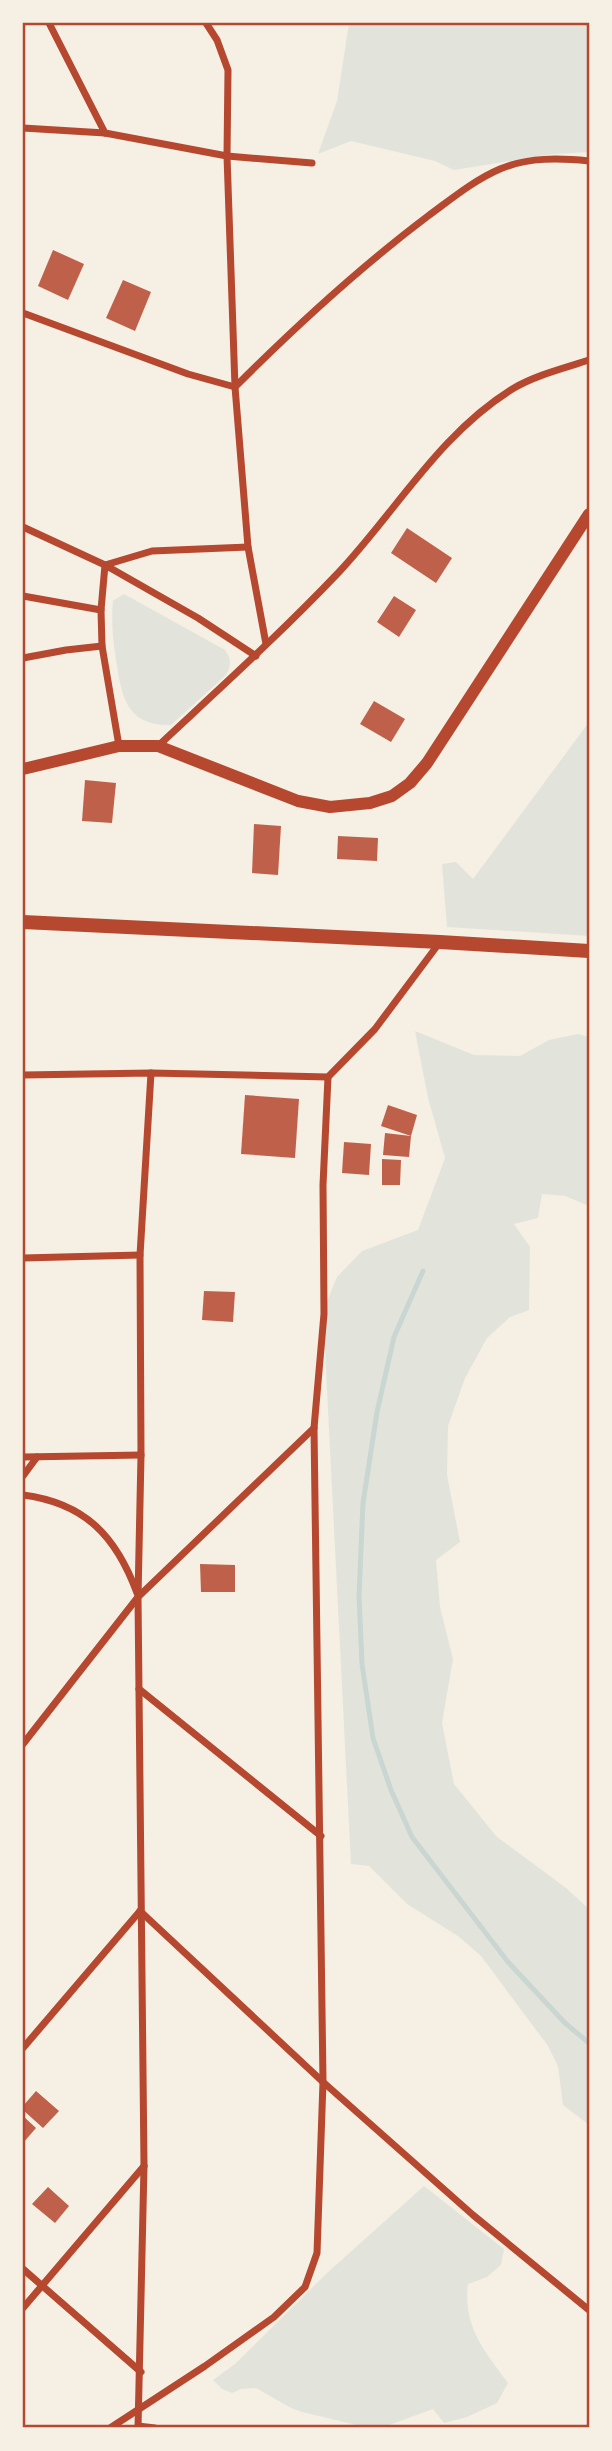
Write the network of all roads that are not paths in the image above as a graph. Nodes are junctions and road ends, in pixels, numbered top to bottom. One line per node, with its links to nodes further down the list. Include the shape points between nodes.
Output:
1 (49, 23): 4 (street)
2 (206, 23): 5 (street, via 228,70)
3 (23, 128): 4 (street)
4 (105, 133): 5 (street)
5 (227, 156): 7 (street); 10 (street)
6 (589, 161): 10 (street, via 550,158 500,169 456,195 383,250)
7 (312, 163)
8 (23, 313): 10 (street)
9 (589, 360): 17 (street, via 517,386 458,430 340,571)
10 (235, 387): 13 (street)
11 (589, 514): 22 (street, via 427,763 392,796 330,807 298,801)
12 (23, 527): 14 (street)
13 (248, 547): 14 (street, via 152,551); 17 (street)
14 (105, 565): 16 (street); 19 (street)
15 (23, 596): 16 (street)
16 (102, 610): 18 (street)
17 (266, 644): 19 (street)
18 (102, 646): 20 (street); 21 (street)
19 (257, 656): 22 (street)
20 (23, 658)
21 (119, 746): 22 (street); 23 (street)
22 (158, 747)
23 (23, 768)
24 (23, 922): 25 (main road)
25 (440, 942): 26 (main road); 29 (street, via 375,1029)
26 (589, 951)
27 (150, 1073): 28 (street); 29 (street); 30 (street)
28 (23, 1075)
29 (328, 1077): 32 (street, via 324,1314)
30 (140, 1255): 31 (street); 33 (street)
31 (23, 1258)
32 (314, 1428): 38 (street); 41 (street)
33 (141, 1455): 35 (street); 38 (street)
34 (23, 1457): 35 (street)
35 (37, 1457): 36 (street)
36 (23, 1476)
37 (23, 1495): 38 (street, via 77,1512 105,1534 126,1563)
38 (138, 1597): 39 (street); 40 (street)
39 (139, 1689): 41 (street); 42 (street)
40 (23, 1744)
41 (321, 1836): 44 (street)
42 (140, 1911): 43 (street); 44 (street); 45 (street)
43 (23, 2048)
44 (323, 2082): 49 (street); 51 (street, via 317,2253 305,2287 274,2317)
45 (144, 2166): 47 (street); 50 (street)
46 (23, 2269): 47 (street)
47 (42, 2286): 48 (street); 50 (street)
48 (23, 2308)
49 (589, 2311)
50 (141, 2372): 51 (street)
51 (138, 2410): 52 (street); 53 (street)
52 (138, 2427): 54 (street)
53 (110, 2428)
54 (155, 2428)

